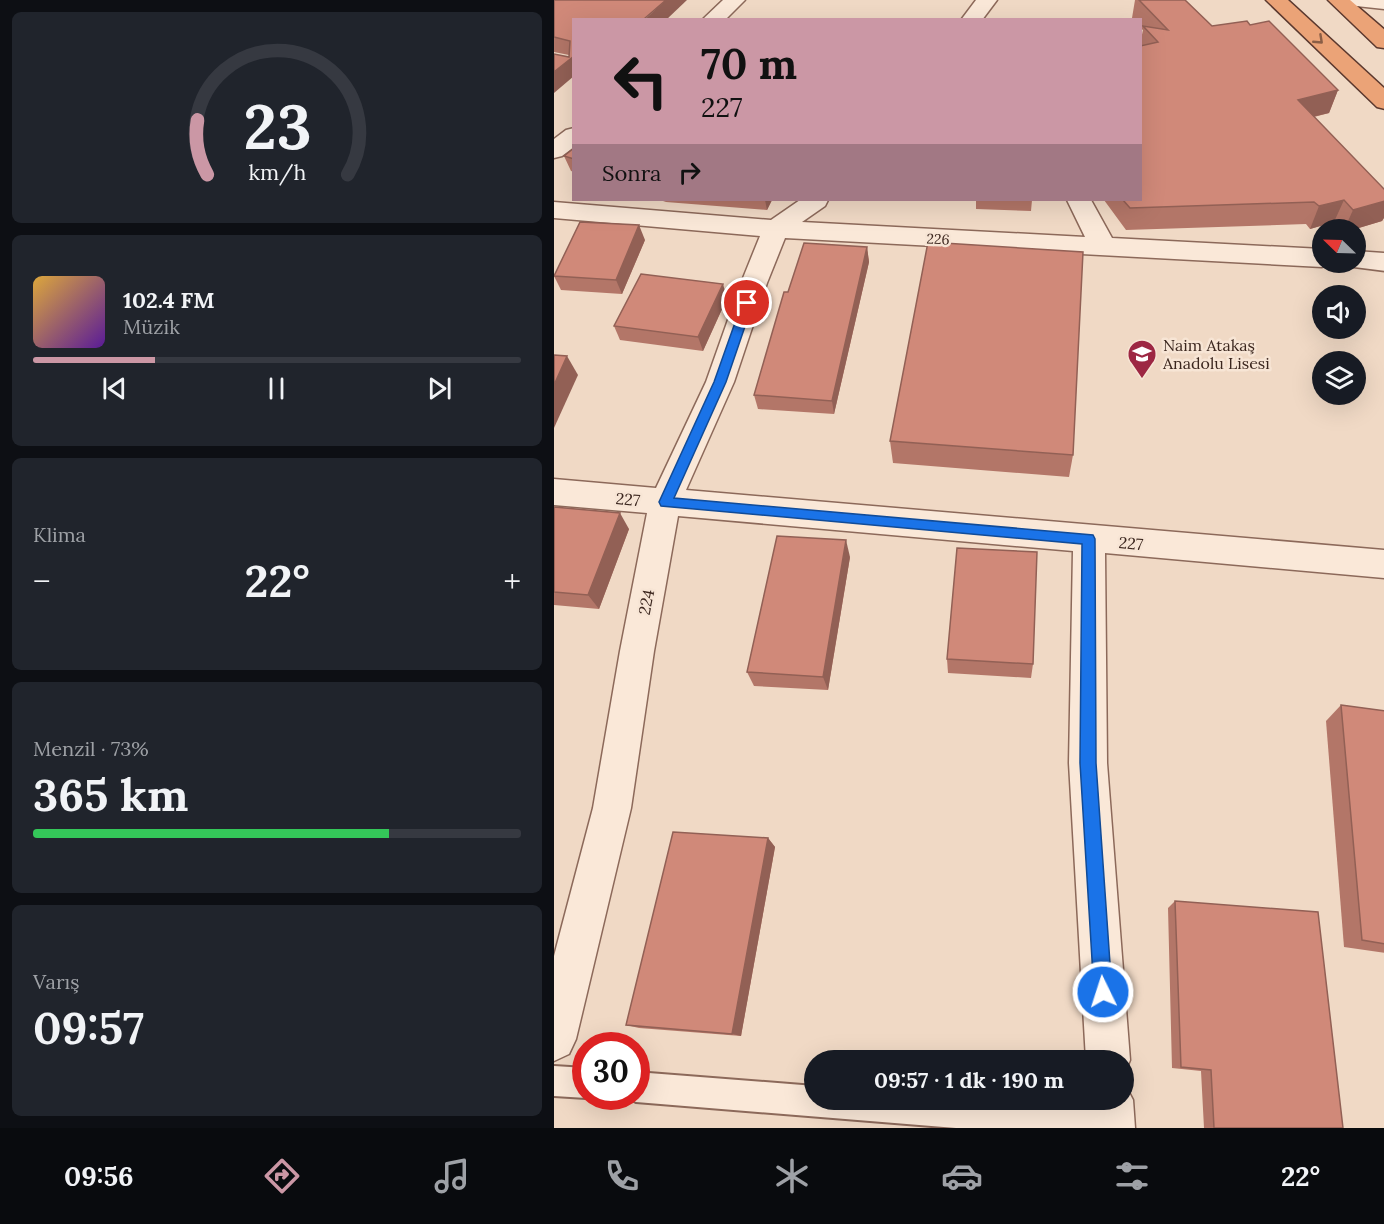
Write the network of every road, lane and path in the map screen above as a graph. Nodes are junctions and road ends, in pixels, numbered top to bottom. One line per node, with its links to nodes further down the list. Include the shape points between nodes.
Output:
1 (735, 0): 7 (street)
2 (987, 0): 8 (street)
3 (1276, 0): 10 (highway, one-way to 10)
4 (1338, 0): 9 (highway)
5 (1345, 0): 6 (street)
6 (1385, 3)
7 (714, 18)
8 (973, 18)
9 (1385, 42)
10 (1385, 102)
11 (572, 137): 12 (street)
12 (554, 151)
13 (815, 201): 16 (street)
14 (1080, 201): 17 (street)
15 (554, 210): 16 (street, 226)
16 (776, 229): 17 (street, 226); 22 (street, 224, via 720,382)
17 (1104, 248): 18 (street, 226)
18 (1312, 258)
19 (1366, 261): 20 (street)
20 (1385, 262)
21 (554, 492): 22 (street, 227)
22 (665, 502): 23 (street, 227); 25 (street, 224, via 612,808)
23 (1089, 539): 24 (street, 227); 26 (street, via 1088,763)
24 (1385, 564)
25 (554, 1039)
26 (1107, 1050)
27 (554, 1081): 28 (lane)
28 (572, 1082)
29 (650, 1088): 30 (lane)
30 (1111, 1118)

